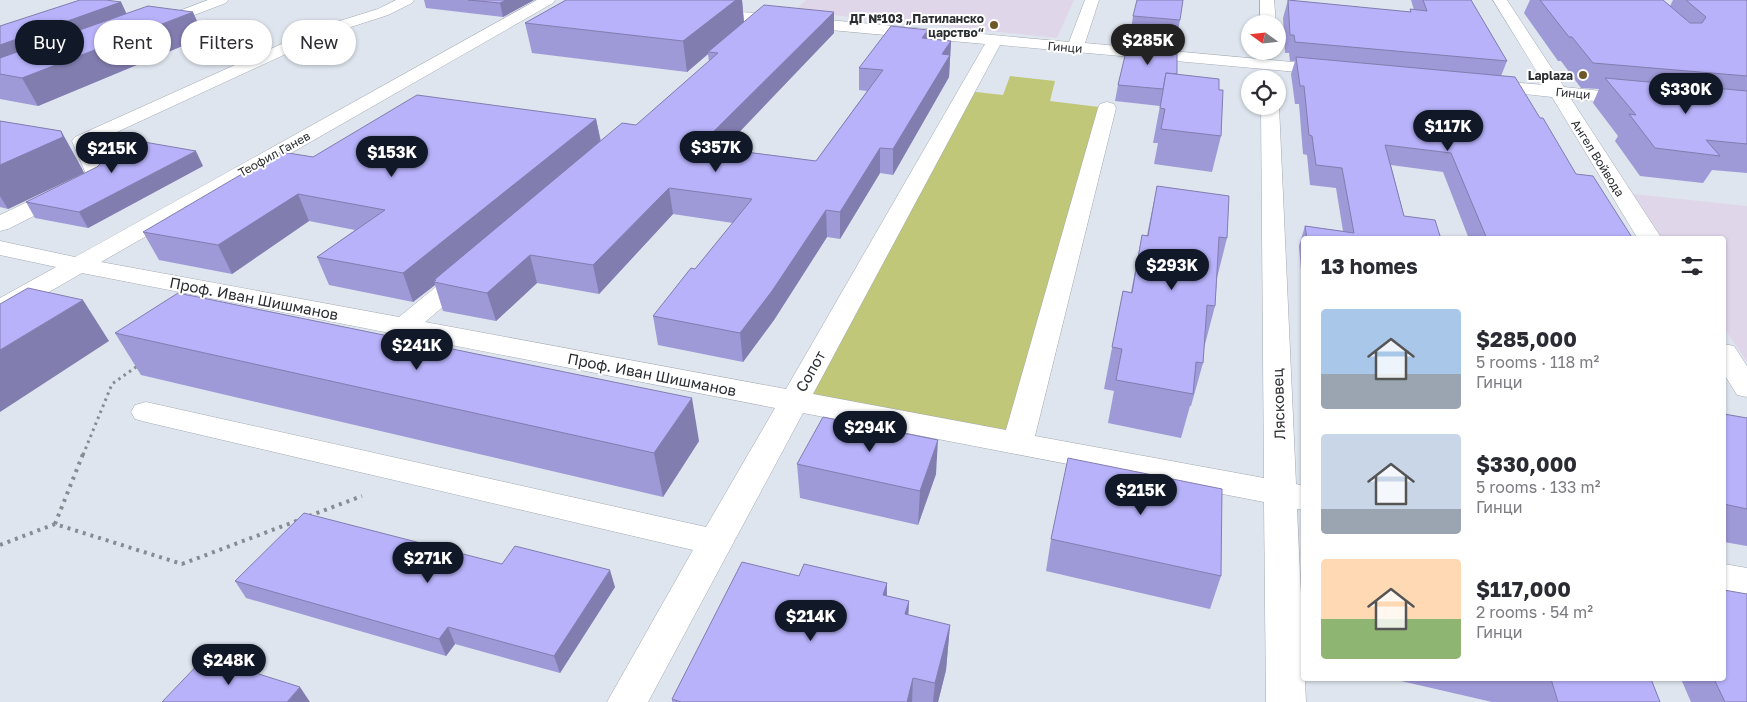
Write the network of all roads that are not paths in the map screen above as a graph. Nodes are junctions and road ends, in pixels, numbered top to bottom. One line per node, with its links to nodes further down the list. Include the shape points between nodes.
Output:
1 (221, 0): 10 (street)
2 (407, 0): 22 (street, via 383,12 323,30 82,141 98,176)
3 (548, 0): 26 (street, Теофил Ганев)
4 (1092, 0): 14 (street)
5 (1268, 0): 9 (street)
6 (1502, 3): 7 (street); 18 (street, Ангел Войвода)
7 (1523, 7)
8 (694, 13): 11 (street, Гинци)
9 (1268, 15)
10 (169, 20)
11 (762, 20): 12 (street); 13 (street, Гинци)
12 (739, 39)
13 (995, 40): 14 (street, Гинци); 31 (street, Сопот)
14 (1075, 48): 15 (street, Гинци)
15 (1269, 65): 16 (street, Гинци)
16 (1346, 71)
17 (1471, 84): 18 (street, Гинци)
18 (1558, 92): 19 (street, Гинци); 23 (street, Ангел Войвода)
19 (1654, 101)
20 (1107, 108): 33 (street)
21 (1271, 115): 34 (street, Лясковец)
22 (0, 224)
23 (1648, 236)
24 (0, 248): 26 (street, Проф. Иван Шишманов)
25 (479, 263): 28 (street)
26 (78, 265): 27 (street, Теофил Ганев); 28 (street, Проф. Иван Шишманов)
27 (0, 309)
28 (404, 327): 31 (street, Проф. Иван Шишманов)
29 (1726, 355): 30 (street)
30 (1747, 388)
31 (793, 401): 33 (street, Проф. Иван Шишманов); 35 (street, Сопот)
32 (146, 412): 35 (street)
33 (1018, 444): 34 (street, Проф. Иван Шишманов)
34 (1292, 496): 39 (street, Лясковец)
35 (716, 542): 38 (street, Сопот)
36 (1726, 578): 37 (street)
37 (1747, 583)
38 (627, 702)
39 (1286, 702)

